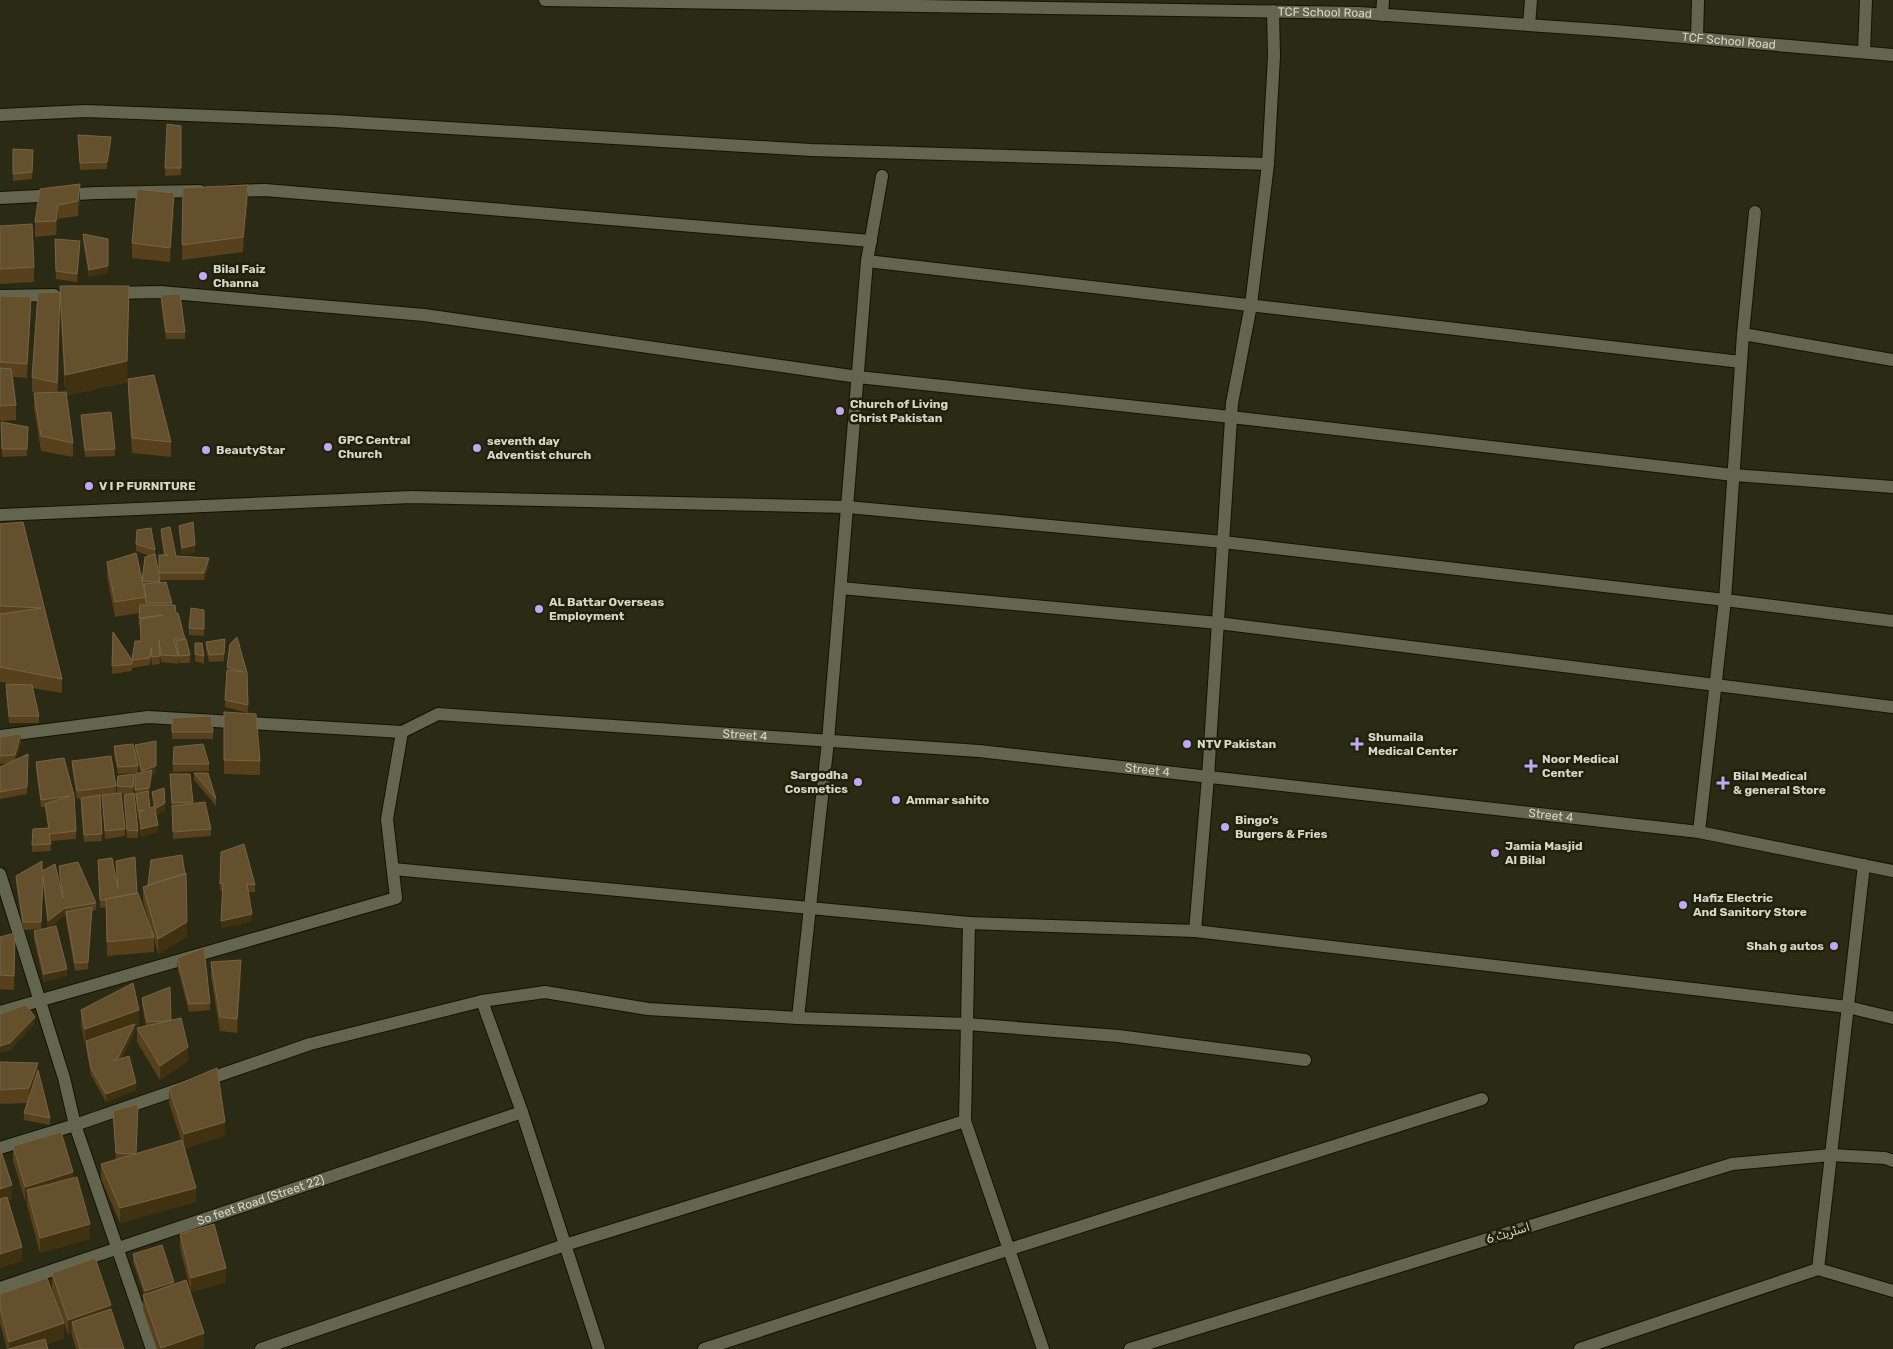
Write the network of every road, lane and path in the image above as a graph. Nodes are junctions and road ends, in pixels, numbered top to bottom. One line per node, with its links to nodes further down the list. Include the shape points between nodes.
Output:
1 (545, 0): 6 (street, TCF School Road)
2 (1383, 0): 11 (street)
3 (1531, 0): 12 (street)
4 (1698, 0): 13 (street)
5 (1866, 0): 14 (street)
6 (700, 1): 7 (street, TCF School Road)
7 (874, 2): 8 (street, TCF School Road)
8 (1031, 4): 9 (street, TCF School Road)
9 (1209, 5): 10 (street, TCF School Road)
10 (1273, 11): 11 (street, TCF School Road); 17 (street)
11 (1382, 15): 12 (street, TCF School Road)
12 (1529, 25): 13 (street, TCF School Road)
13 (1697, 38): 14 (street, TCF School Road)
14 (1864, 52): 15 (street, TCF School Road)
15 (1893, 54)
16 (0, 116): 17 (street, via 86,111 334,121 811,150)
17 (1268, 164): 26 (street)
18 (882, 176): 21 (street)
19 (0, 198): 21 (street, via 265,190)
20 (1755, 212): 27 (street)
21 (871, 241): 22 (street)
22 (868, 261): 26 (street); 30 (street)
23 (70, 294): 25 (street)
24 (100, 294): 30 (street, via 160,292 424,315)
25 (0, 296)
26 (1251, 304): 29 (street); 31 (street)
27 (1743, 334): 28 (street); 29 (street)
28 (1893, 360)
29 (1741, 362): 32 (street)
30 (858, 377): 31 (street); 34 (street)
31 (1231, 417): 32 (street); 36 (street)
32 (1734, 475): 33 (street); 38 (street)
33 (1893, 486)
34 (848, 507): 35 (street, via 411,497); 36 (street); 37 (street)
35 (0, 515)
36 (1223, 542): 38 (street); 40 (street)
37 (841, 588): 40 (street); 45 (street)
38 (1725, 600): 39 (street); 41 (street)
39 (1893, 621)
40 (1218, 623): 41 (street); 46 (street)
41 (1716, 686): 42 (street); 47 (street)
42 (1893, 707)
43 (402, 732): 44 (street, via 148,717); 45 (street, Street 4, via 438,714); 49 (street, via 387,819)
44 (0, 736)
45 (828, 741): 46 (street, Street 4, via 979,752); 52 (street)
46 (1208, 777): 47 (street, Street 4); 54 (street)
47 (1699, 832): 48 (street, Street 4)
48 (1864, 865): 50 (street, Street 4); 57 (street)
49 (393, 869): 52 (street); 55 (street, via 396,898)
50 (1893, 871)
51 (0, 878): 55 (street)
52 (810, 908): 53 (street); 59 (street)
53 (969, 923): 54 (street); 61 (street)
54 (1195, 931): 57 (street)
55 (40, 1001): 58 (street); 66 (street)
56 (482, 1001): 59 (street, via 545,992 648,1009); 64 (street); 66 (street, via 310,1044)
57 (1848, 1007): 60 (street); 68 (street)
58 (0, 1012)
59 (798, 1018): 61 (street)
60 (1893, 1018)
61 (967, 1024): 62 (street, via 1118,1036); 65 (street)
62 (1306, 1060)
63 (1482, 1099): 72 (street)
64 (522, 1112): 70 (street); 71 (street, So feet Road (Street 22))
65 (965, 1120): 70 (street); 72 (street)
66 (75, 1125): 67 (street); 71 (street)
67 (0, 1148)
68 (1831, 1155): 69 (street, اسٹریٹ 6); 73 (street); 81 (street, اسٹریٹ 6, via 1732,1164)
69 (1893, 1160)
70 (565, 1245): 77 (street); 78 (street)
71 (118, 1248): 74 (street, So feet Road (Street 22)); 76 (street)
72 (1010, 1249): 79 (street); 80 (street)
73 (1818, 1269): 75 (street); 82 (street)
74 (0, 1288)
75 (1893, 1291)
76 (152, 1349)
77 (261, 1349)
78 (599, 1349)
79 (704, 1349)
80 (1043, 1349)
81 (1130, 1349)
82 (1580, 1349)

